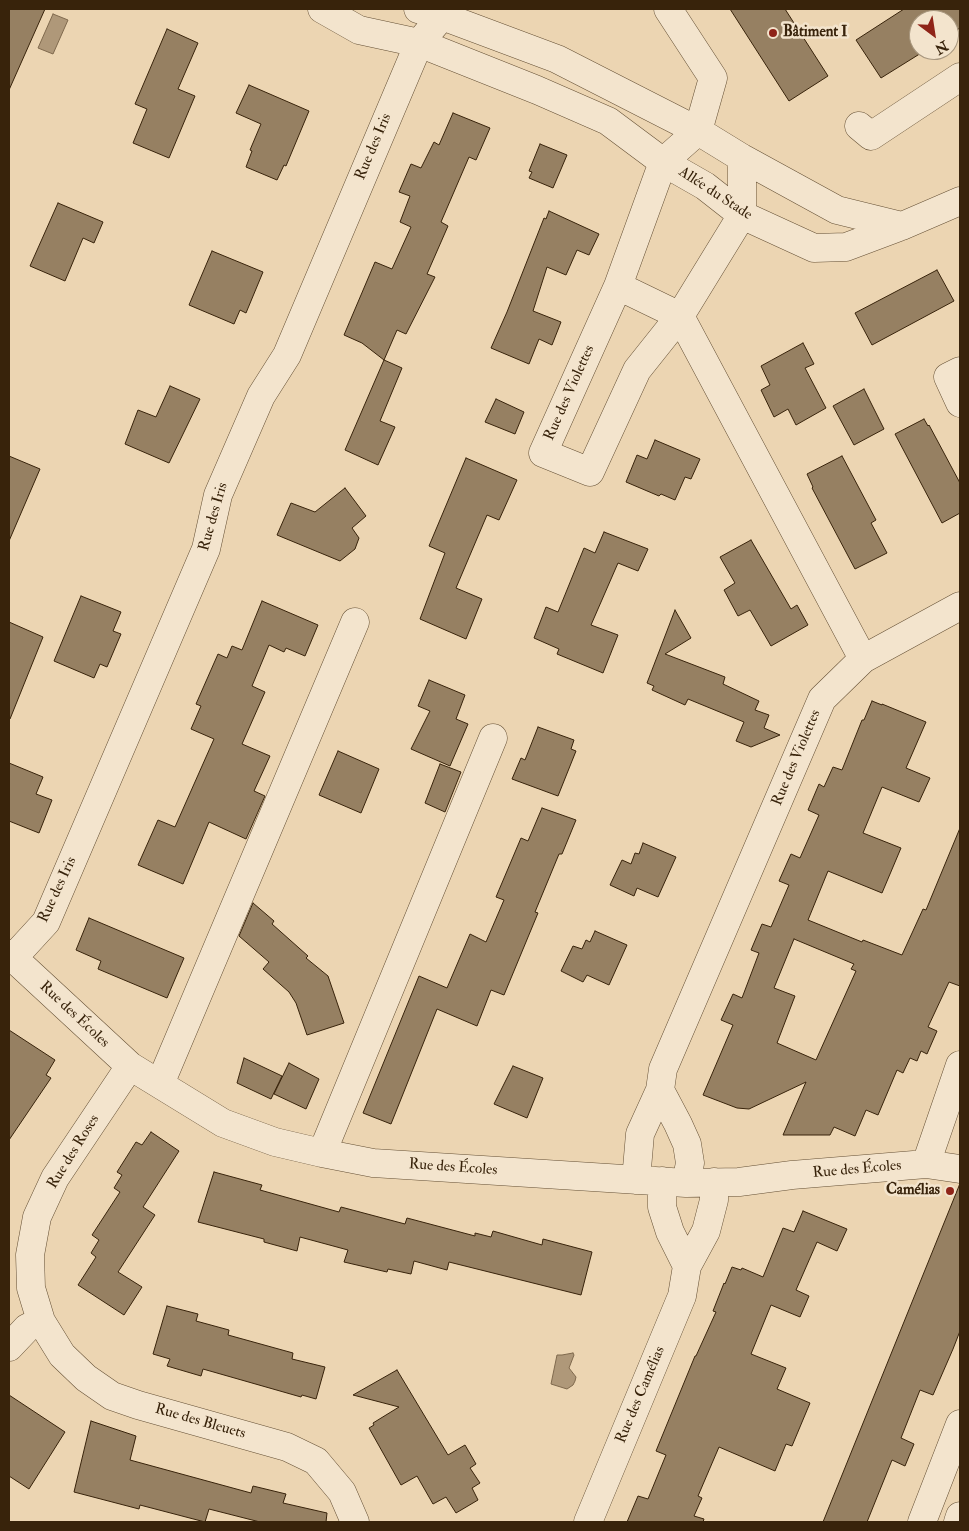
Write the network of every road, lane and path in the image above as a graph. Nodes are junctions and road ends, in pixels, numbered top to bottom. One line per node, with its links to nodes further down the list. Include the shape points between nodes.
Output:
1 (322, 9): 4 (street, Allée du Stade, via 359,30)
2 (668, 9): 7 (street, via 713,78)
3 (436, 11): 4 (street, Rue des Iris); 7 (street, via 557,59)
4 (419, 43): 9 (street, Allée du Stade, via 608,122); 21 (street, Rue des Iris, via 287,355 260,396 218,495 206,549 46,922)
5 (960, 77): 6 (street, via 872,136)
6 (858, 126)
7 (698, 131): 8 (street); 9 (street, Rue des Violettes)
8 (742, 158): 11 (street); 12 (street, via 837,210)
9 (664, 162): 11 (street, Allée du Stade, via 705,186); 13 (street, Rue des Violettes)
10 (960, 201): 12 (street, Allée du Stade)
11 (742, 215): 12 (street, Allée du Stade, via 814,248 846,247); 14 (street, Rue des Violettes)
12 (902, 226)
13 (618, 286): 14 (street); 14 (street, Rue des Violettes, via 543,453 590,472 637,370)
14 (680, 316): 19 (street)
15 (960, 371): 16 (street, via 948,377)
16 (960, 403)
17 (960, 606): 19 (street, Rue des Violettes)
18 (355, 622): 24 (street)
19 (864, 659): 25 (street, Rue des Violettes, via 822,699 664,1069)
20 (492, 738): 26 (street)
21 (11, 956): 23 (street, Rue des Écoles)
22 (960, 1065): 27 (street)
23 (130, 1066): 24 (street, Rue des Écoles); 32 (street, Rue des Roses, via 55,1178 37,1217 30,1255 32,1288)
24 (160, 1084): 26 (street, Rue des Écoles, via 223,1123 275,1142)
25 (660, 1090): 29 (street, Rue des Violettes, via 640,1134); 29 (street, via 687,1144 690,1163)
26 (322, 1153): 29 (street, Rue des Écoles, via 373,1162)
27 (926, 1164): 28 (street, Rue des Écoles); 30 (street, Rue des Écoles)
28 (960, 1169)
29 (661, 1181): 30 (street, Rue des Écoles); 31 (street, via 662,1207)
30 (714, 1182): 31 (street, Rue des Camélias, via 714,1200 706,1231)
31 (687, 1266): 37 (street, Rue des Camélias, via 682,1296)
32 (41, 1321): 33 (street, via 27,1328); 36 (street, Rue des Bleuets, via 62,1355 86,1378 112,1396 287,1447 316,1461 342,1492)
33 (9, 1347)
34 (960, 1424): 38 (street)
35 (960, 1516): 39 (street)
36 (355, 1522)
37 (588, 1522)
38 (922, 1522)
39 (958, 1522)

